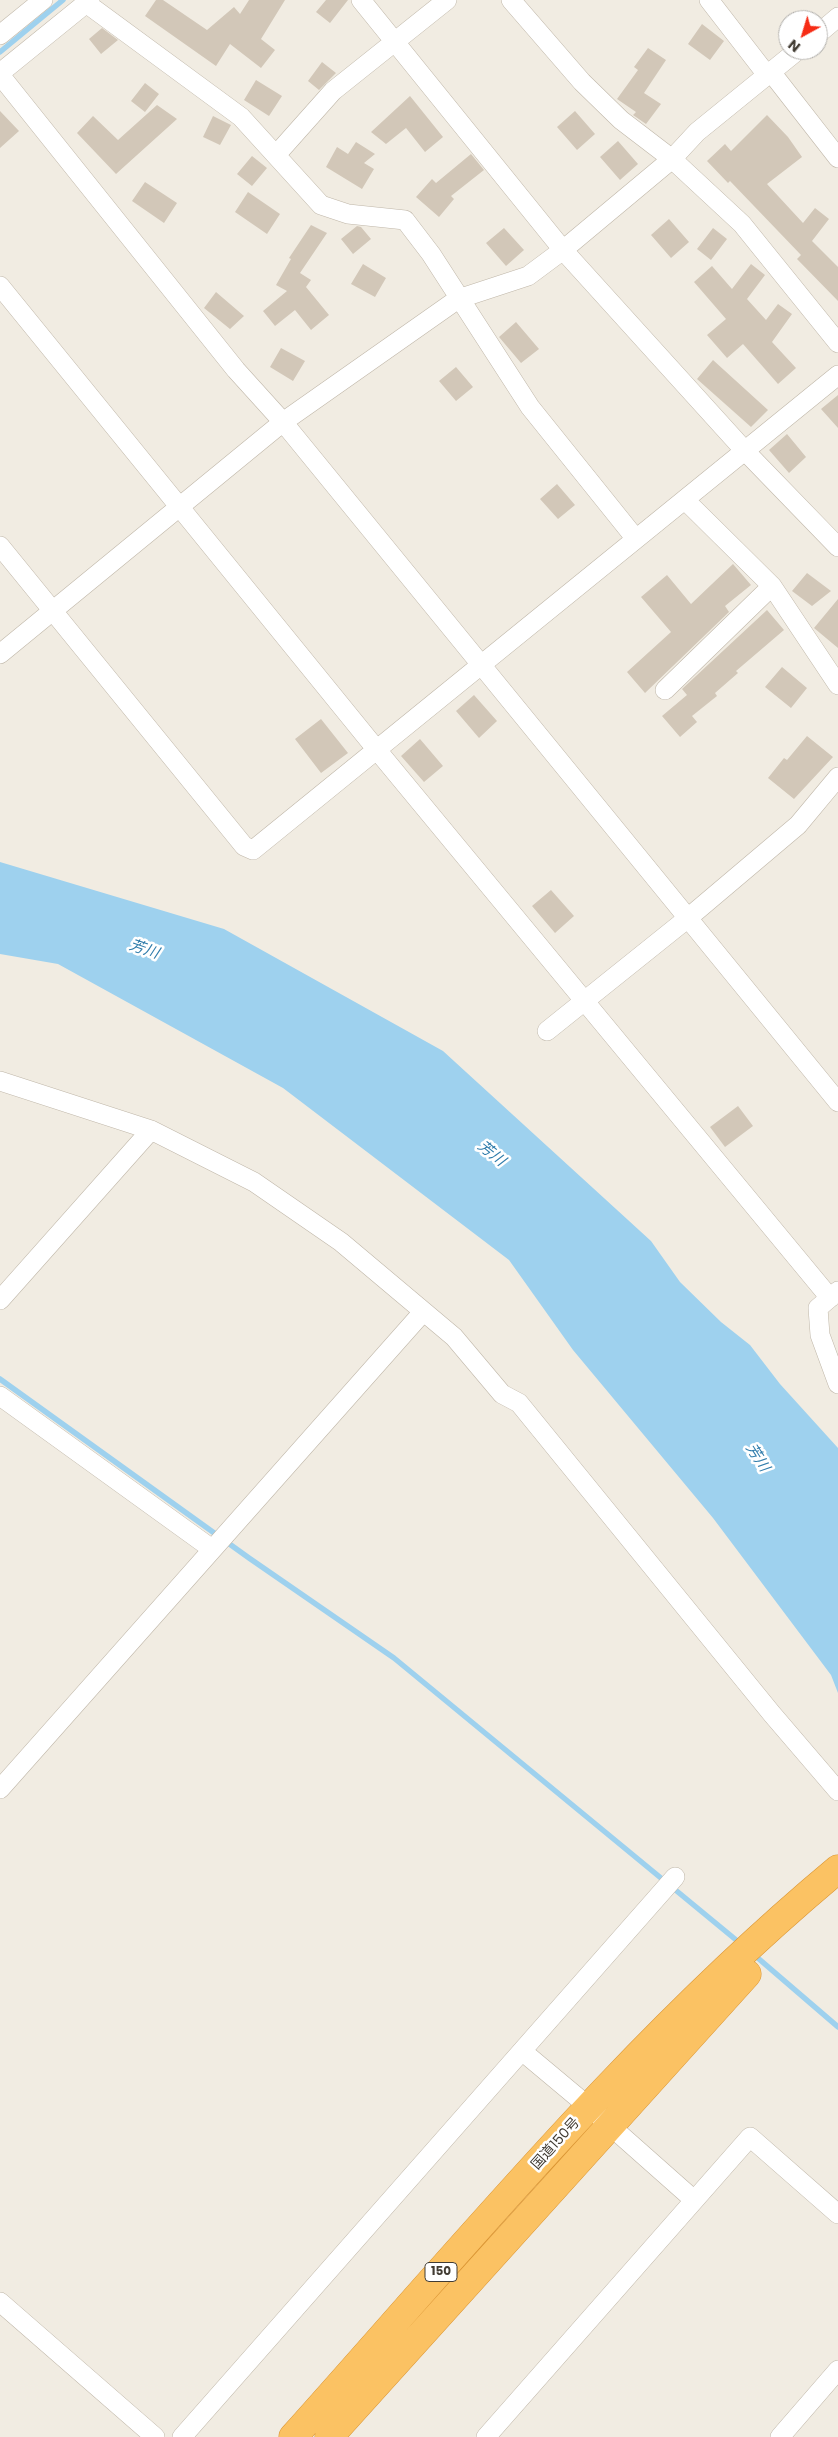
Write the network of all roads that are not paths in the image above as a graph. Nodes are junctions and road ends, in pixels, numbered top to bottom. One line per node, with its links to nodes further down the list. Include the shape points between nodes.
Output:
1 (43, 0): 9 (street)
2 (361, 0): 10 (street)
3 (447, 0): 10 (street)
4 (511, 0): 15 (street, via 582,82 621,120)
5 (709, 0): 13 (street)
6 (88, 2): 12 (street); 14 (street, via 242,117)
7 (838, 17): 8 (street)
8 (828, 26)
9 (0, 35)
10 (395, 43): 14 (street, via 333,91); 17 (street)
11 (786, 60): 13 (street)
12 (0, 74): 22 (street, via 236,370)
13 (769, 74): 15 (street, via 697,132); 16 (street)
14 (276, 155): 19 (street, via 322,205 348,214 404,220 431,254)
15 (672, 158): 17 (street); 20 (street, via 742,224)
16 (838, 158)
17 (563, 250): 19 (street, via 528,276); 23 (street)
18 (0, 286): 25 (street)
19 (458, 299): 22 (street); 26 (street, via 530,407)
20 (838, 343)
21 (838, 375): 23 (street)
22 (283, 422): 25 (street); 32 (street)
23 (745, 451): 24 (street); 28 (street)
24 (685, 500): 26 (street); 29 (street)
25 (180, 508): 30 (street); 35 (street)
26 (636, 539): 32 (street)
27 (0, 546): 30 (street)
28 (838, 547)
29 (772, 586): 33 (street); 34 (street)
30 (52, 611): 31 (street); 35 (street, via 244,846 253,850)
31 (0, 654)
32 (482, 666): 35 (street); 37 (street)
33 (838, 685)
34 (665, 690)
35 (377, 750): 38 (street)
36 (838, 777): 37 (street, via 798,825)
37 (688, 918): 38 (street); 41 (street)
38 (584, 1000): 39 (street); 43 (street)
39 (547, 1031)
40 (0, 1080): 42 (street)
41 (838, 1102)
42 (151, 1130): 44 (street); 45 (street, via 254,1182 341,1242)
43 (834, 1295): 46 (street, via 818,1308 820,1334)
44 (0, 1300)
45 (423, 1312): 48 (street); 51 (street, via 454,1337 502,1394 519,1403)
46 (838, 1384)
47 (0, 1396): 48 (street)
48 (213, 1548): 49 (street)
49 (6, 1769): 50 (street)
50 (0, 1789)
51 (838, 1791)
52 (838, 1869): 56 (highway, 国道150号 / 150, via 697,1997)
53 (675, 1878): 55 (street)
54 (838, 1878): 57 (highway, 国道150号 / 150)
55 (522, 2052): 56 (street); 63 (street)
56 (589, 2107): 57 (street); 64 (highway, 国道150号 / 150)
57 (609, 2126): 58 (street); 65 (highway, 国道150号 / 150)
58 (694, 2200): 59 (street, via 750,2137); 66 (street)
59 (838, 2214)
60 (0, 2302): 62 (street)
61 (838, 2370): 67 (street)
62 (156, 2437)
63 (182, 2437)
64 (293, 2437)
65 (329, 2437)
66 (486, 2437)
67 (780, 2437)

